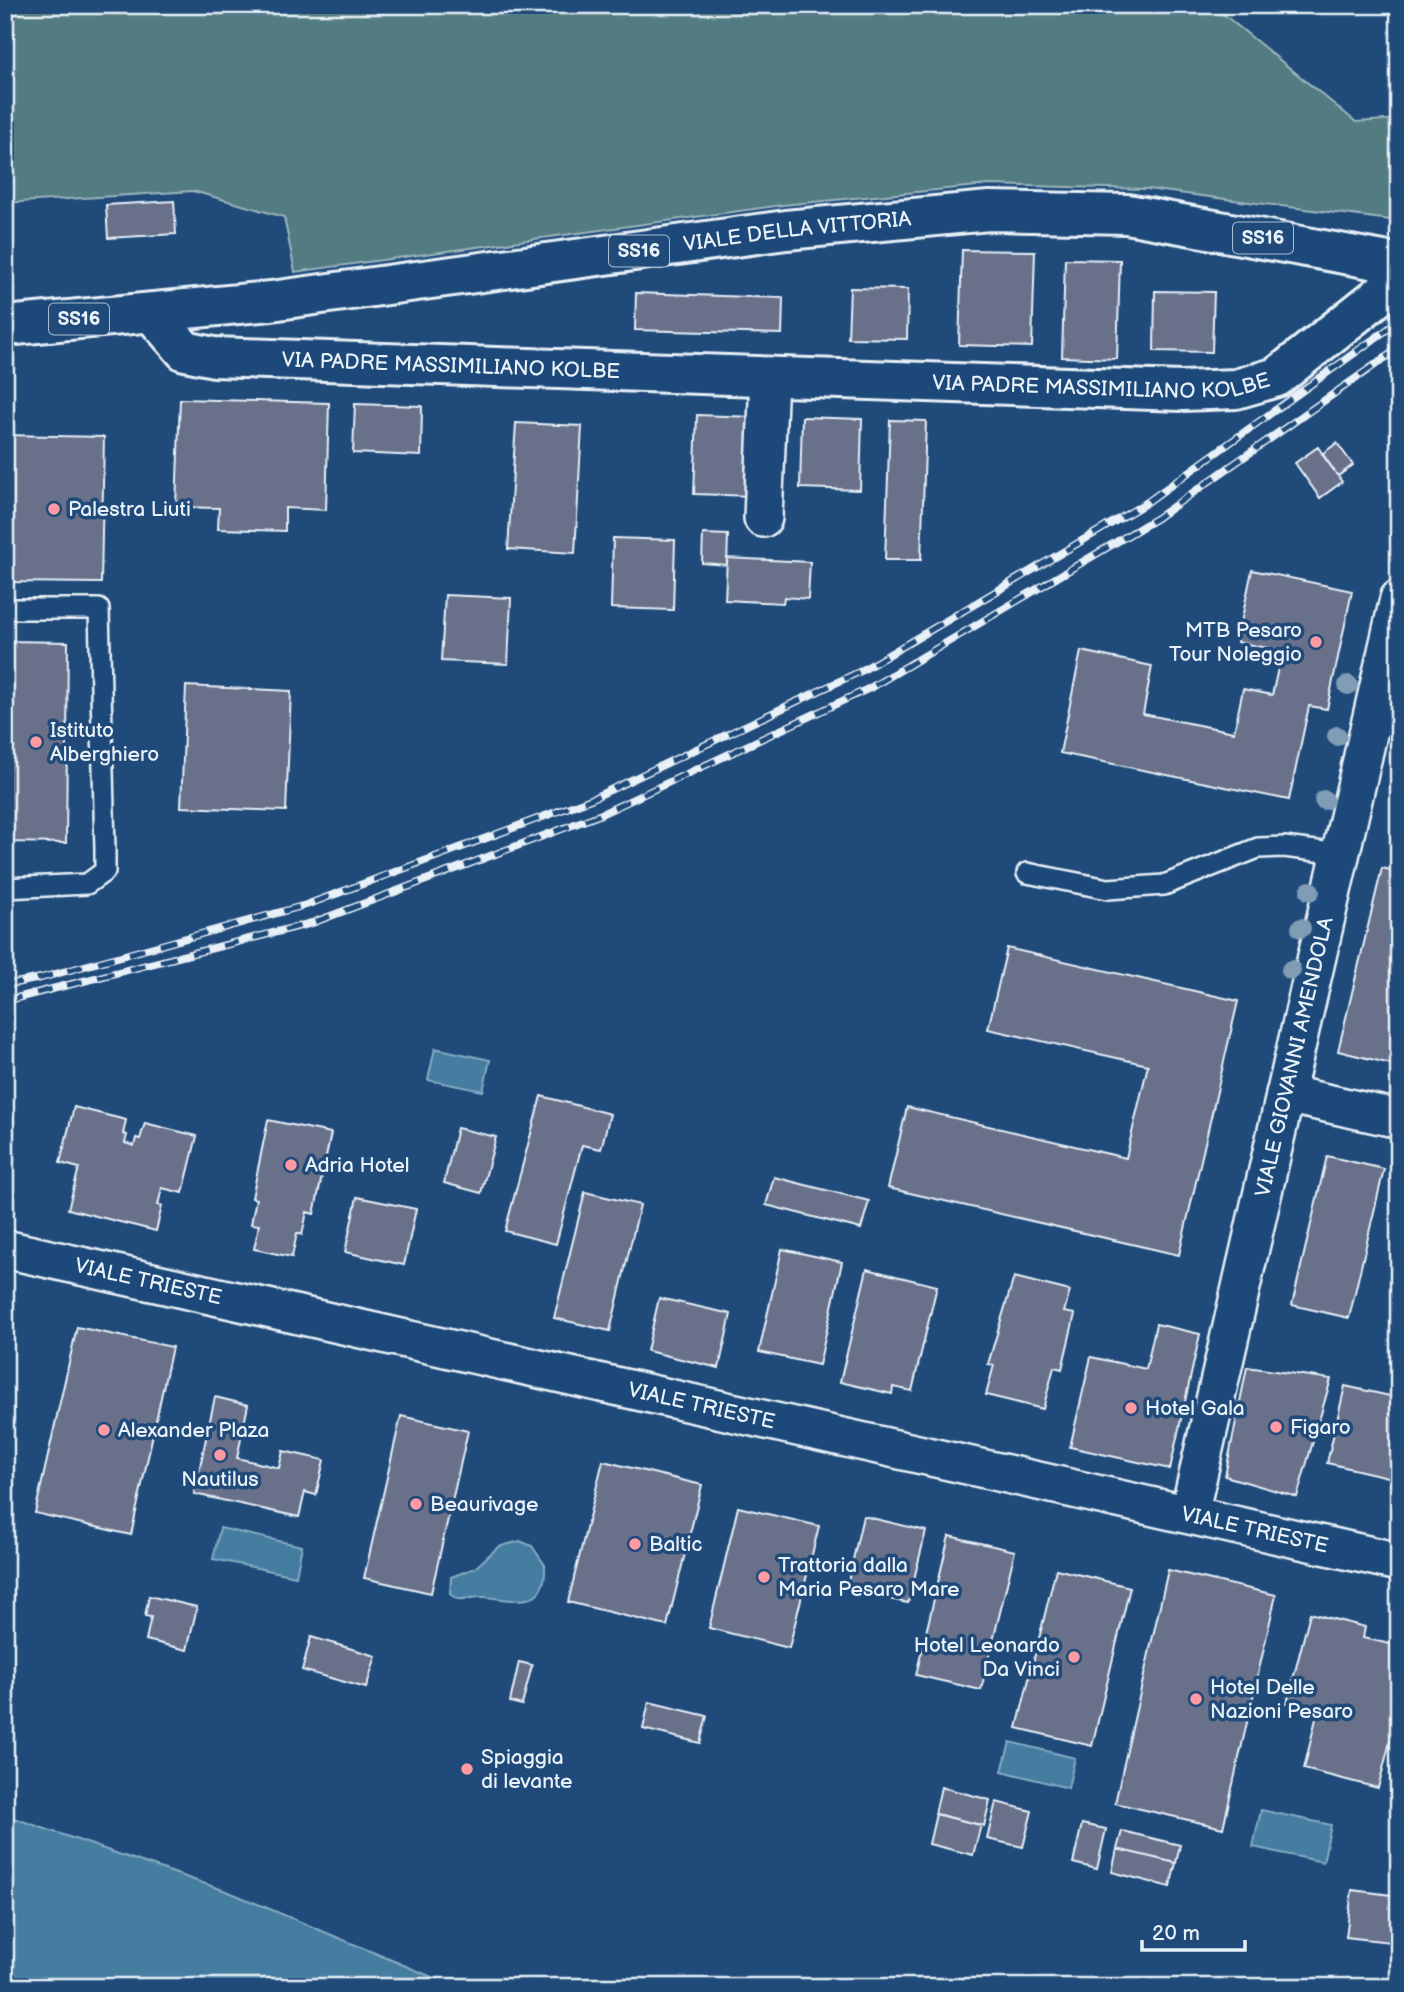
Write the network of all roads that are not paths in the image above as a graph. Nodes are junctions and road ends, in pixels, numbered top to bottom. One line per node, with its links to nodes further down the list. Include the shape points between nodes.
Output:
1 (1399, 264): 3 (main road, VIALE DELLA VITTORIA / SS16, via 1127,214 989,211 786,230 271,301)
2 (1399, 280): 5 (main road, VIA PADRE MASSIMILIANO KOLBE, via 1277,377 1236,389 1182,391)
3 (152, 313): 4 (main road, SS16); 5 (main road, VIA PADRE MASSIMILIANO KOLBE, via 185,351 214,358)
4 (5, 326)
5 (769, 376): 6 (street)
6 (763, 518)
7 (1399, 599): 9 (street, VIALE GIOVANNI AMENDOLA)
8 (5, 608): 12 (lane, via 99,609 106,850 105,871 87,884)
9 (1390, 678): 10 (street, VIALE GIOVANNI AMENDOLA)
10 (1340, 854): 11 (lane, via 1258,848 1164,885 1108,889); 13 (street, VIALE GIOVANNI AMENDOLA)
11 (1027, 873)
12 (5, 888)
13 (1285, 1094): 14 (street); 16 (street, VIALE GIOVANNI AMENDOLA)
14 (1399, 1119)
15 (5, 1249): 16 (street, VIALE TRIESTE)
16 (1189, 1514): 17 (street, VIALE TRIESTE)
17 (1399, 1562)

